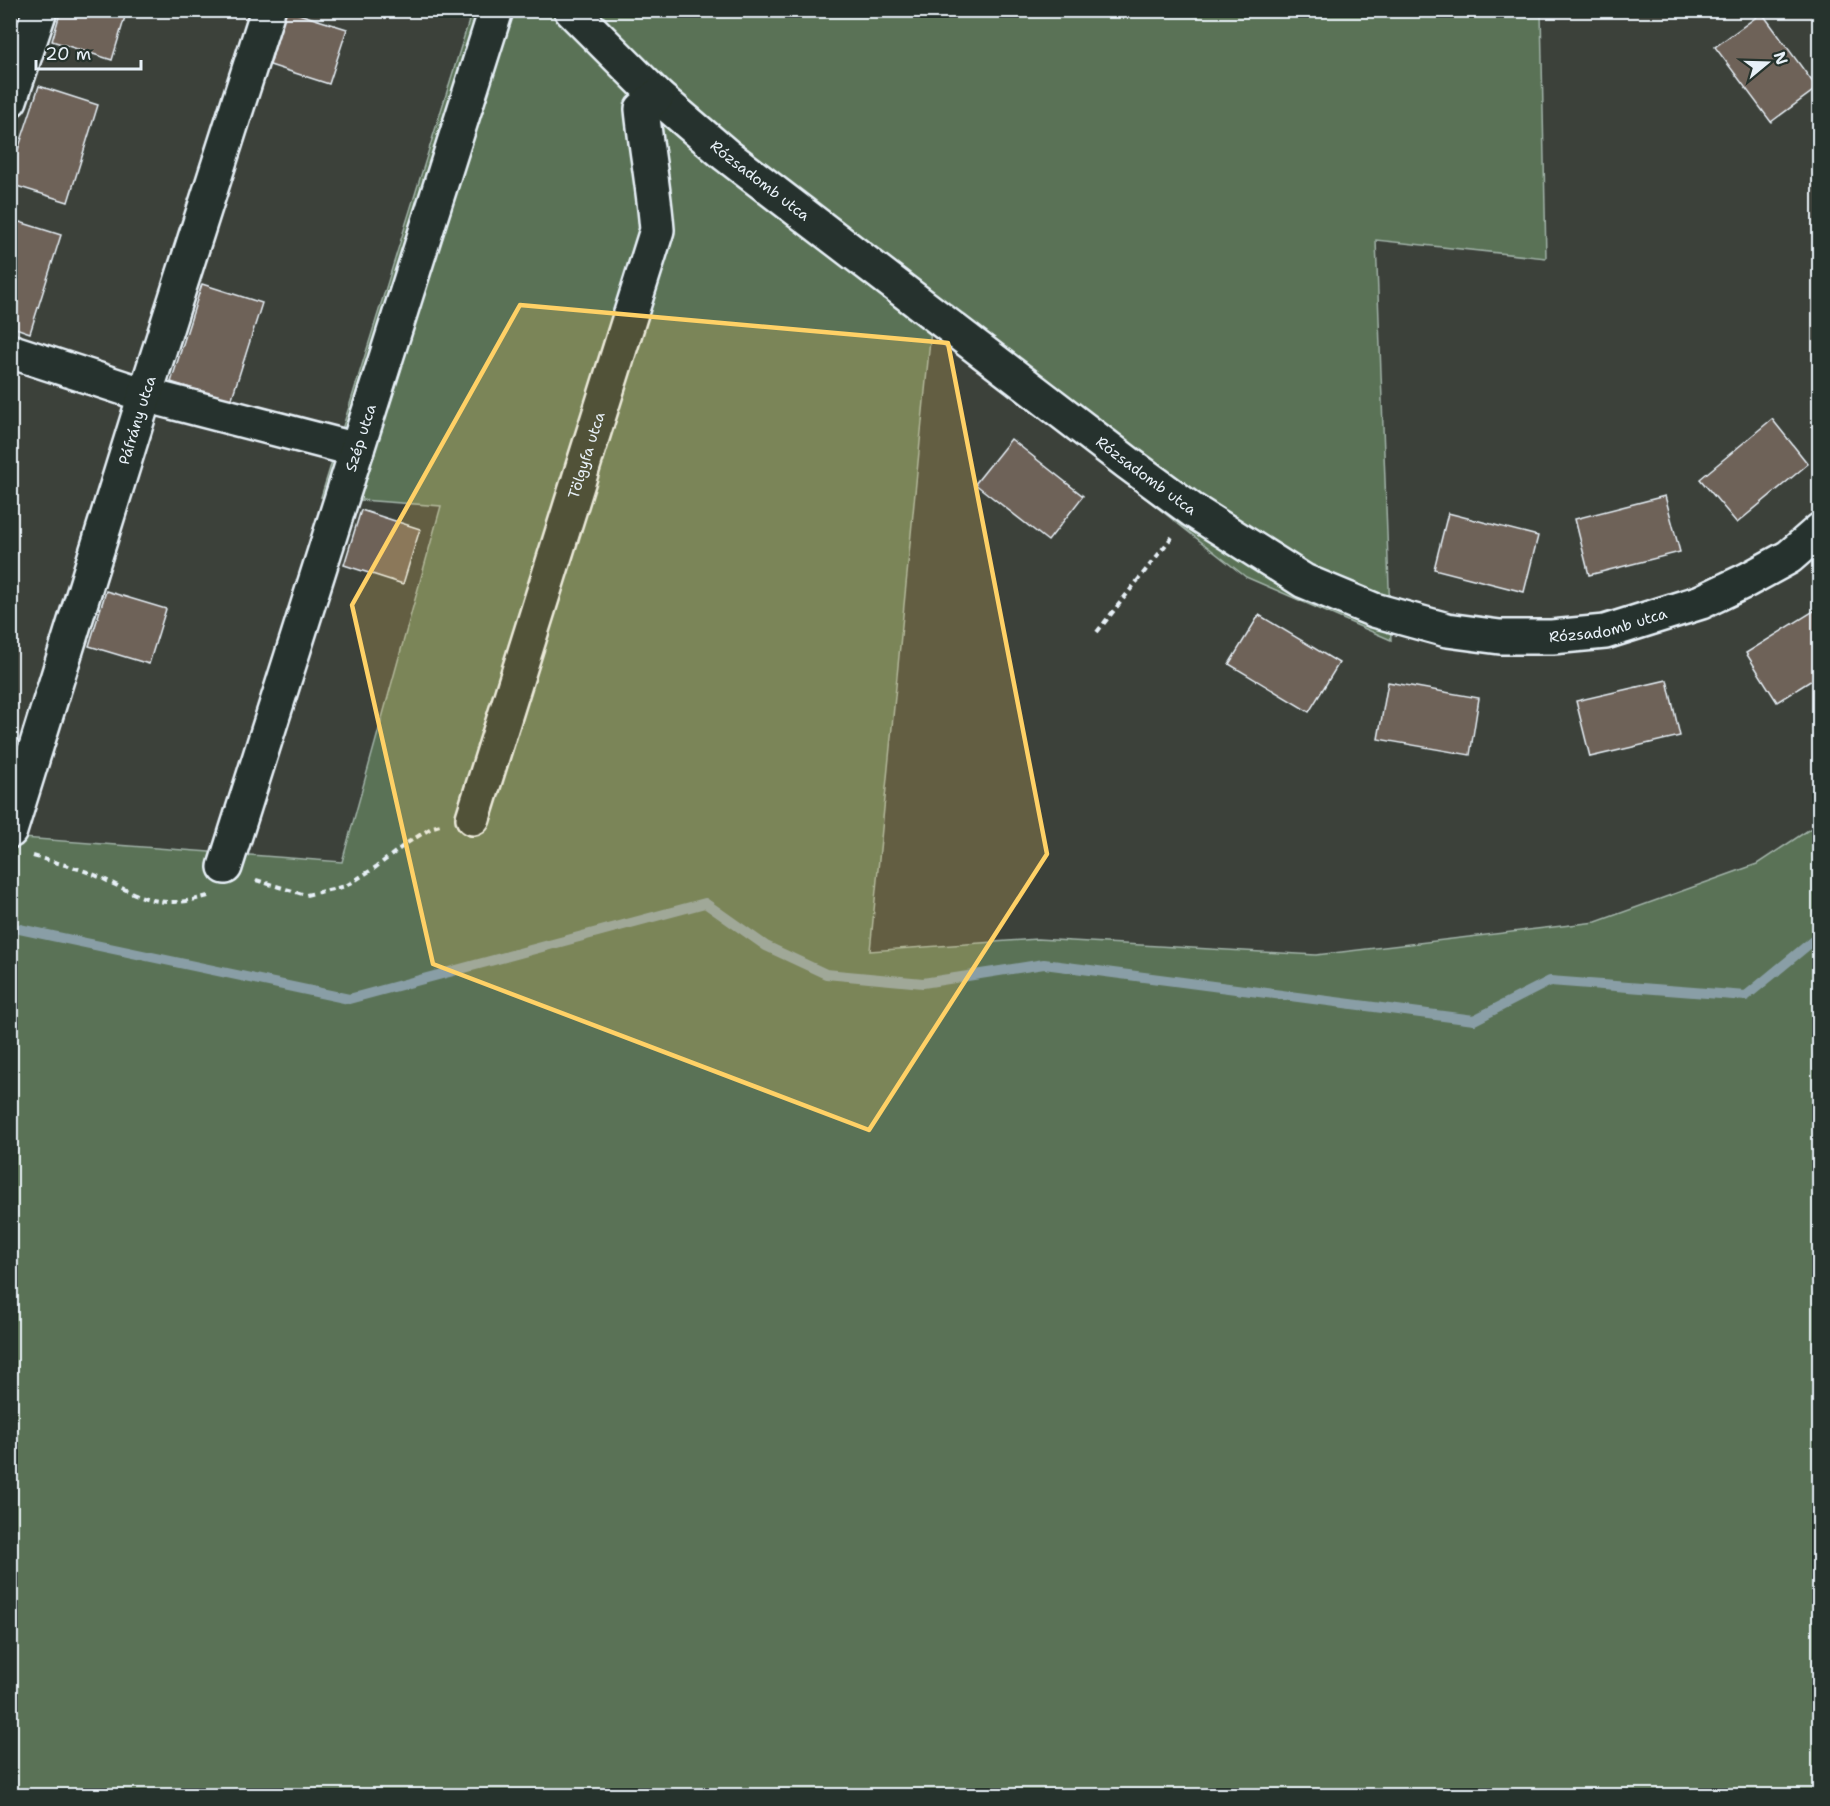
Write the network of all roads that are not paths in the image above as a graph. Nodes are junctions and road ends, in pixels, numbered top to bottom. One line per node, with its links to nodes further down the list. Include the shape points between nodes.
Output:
1 (40, 10): 6 (street)
2 (268, 10): 8 (street, Páfrány utca)
3 (496, 10): 9 (street, Szép utca)
4 (571, 10): 5 (street, Rózsadomb utca)
5 (657, 96): 10 (street, Rózsadomb utca, via 736,162 1192,510 1304,580 1374,610 1447,630 1500,637 1605,632 1701,603 1789,557); 11 (street, Tölgyfa utca, via 642,109 657,230)
6 (10, 100)
7 (10, 351): 8 (street)
8 (145, 395): 9 (street); 12 (street, Páfrány utca)
9 (357, 450): 13 (street, Szép utca)
10 (1820, 530)
11 (473, 818)
12 (10, 831)
13 (225, 867)

